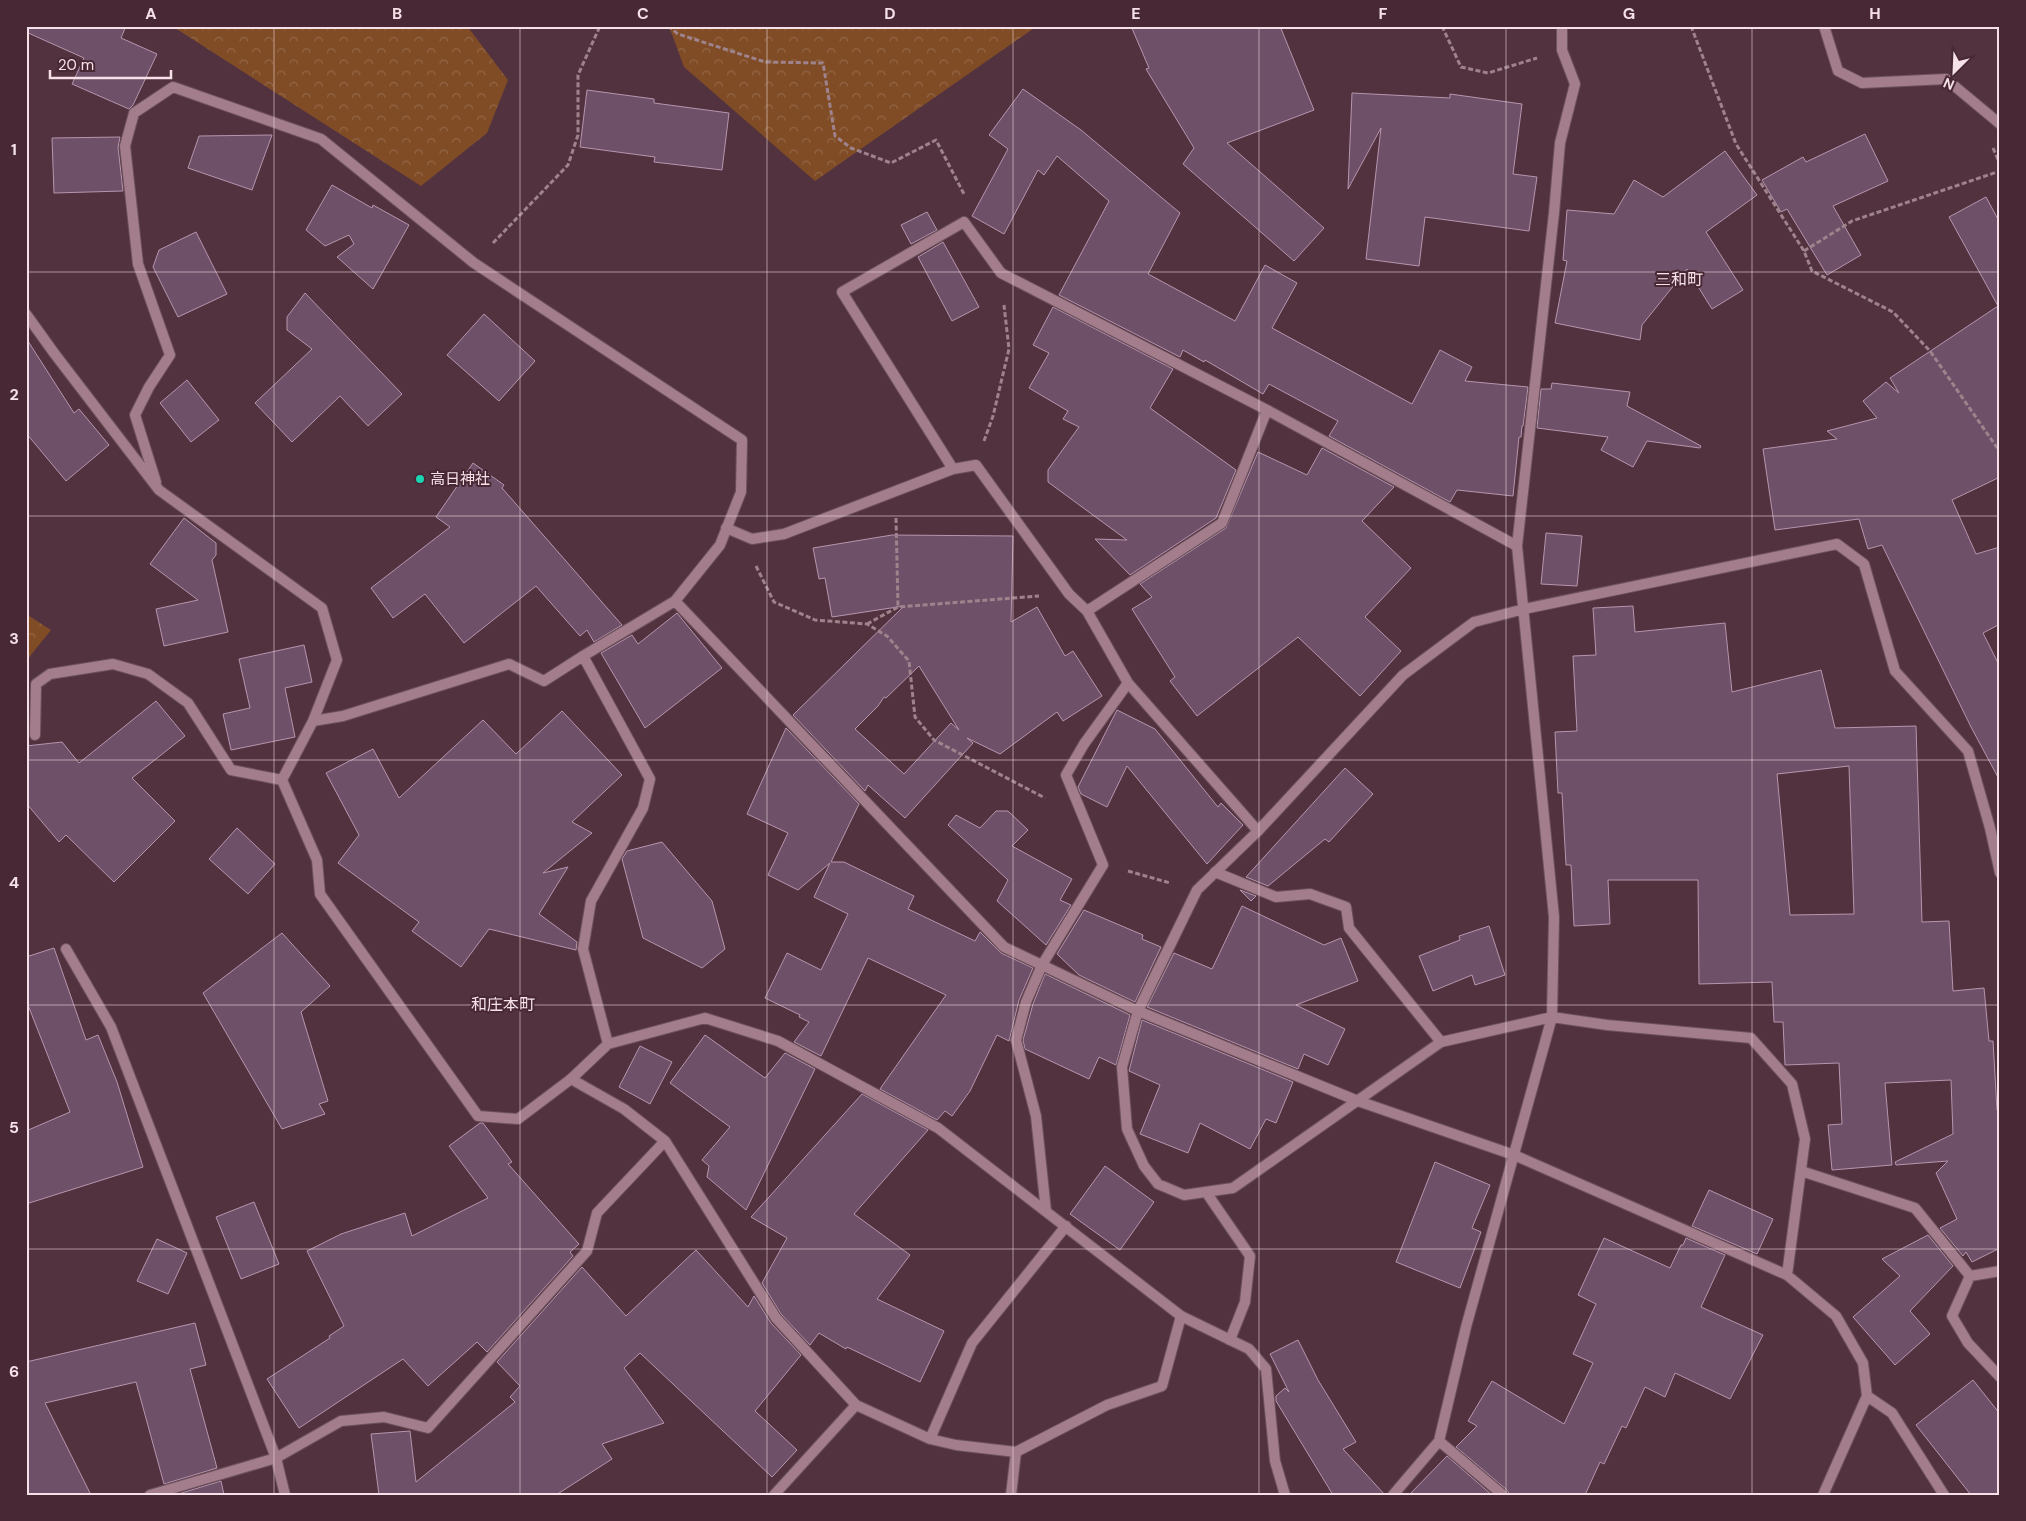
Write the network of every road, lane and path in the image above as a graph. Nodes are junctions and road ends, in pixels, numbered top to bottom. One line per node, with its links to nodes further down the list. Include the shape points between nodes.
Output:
1 (600, 26): 12 (path, via 578,76 578,135 568,165)
2 (668, 26): 10 (path, via 678,34 765,62 823,63 835,136 851,148 891,163 936,140 966,199)
3 (1442, 26): 7 (path, via 1461,67 1488,73)
4 (1562, 26): 7 (street)
5 (1691, 26): 11 (path, via 1736,144)
6 (1824, 26): 8 (street, via 1838,71 1862,83 1946,80)
7 (1562, 50): 23 (street, via 1575,84 1560,142)
8 (2000, 124)
9 (2000, 171): 11 (path, via 1852,220)
10 (964, 222): 13 (street); 18 (street, via 842,292)
11 (1804, 250): 16 (path, via 1812,271 1899,318 1930,350)
12 (474, 263): 20 (street, via 321,139 173,87 134,113 125,146 138,264 170,355 135,415); 21 (street, via 742,440 740,492)
13 (1001, 272): 15 (street); 17 (path, via 1009,349 993,416)
14 (26, 314): 20 (street)
15 (1267, 410): 23 (street); 28 (street, via 1222,523)
16 (2000, 452)
17 (976, 465): 18 (street); 24 (street)
18 (953, 469): 19 (street)
19 (901, 489): 22 (street, via 784,534 752,539); 26 (path, via 896,509)
20 (159, 490): 32 (street, via 322,608 337,660)
21 (726, 528): 22 (street); 25 (street, via 720,545)
22 (740, 534): 29 (path, via 774,602 815,620)
23 (1517, 546): 27 (street)
24 (1070, 594): 26 (path); 28 (street)
25 (676, 601): 30 (street); 42 (street, via 1004,947)
26 (898, 607): 29 (path)
27 (1524, 609): 36 (street, via 1474,622 1403,676); 39 (street, via 1837,544 1864,564 1895,671 1968,751); 44 (street, via 1554,917)
28 (1087, 610): 31 (street)
29 (867, 624): 35 (path, via 888,636 910,662 915,717 934,740)
30 (583, 656): 32 (street, via 544,681 509,664 343,716); 46 (street, via 650,779 644,808 591,901 583,949)
31 (1128, 683): 35 (street, via 1066,775); 36 (street)
32 (313, 721): 34 (street)
33 (34, 735): 34 (street, via 36,684 50,674 113,664 148,674 188,703 231,770)
34 (282, 780): 47 (street, via 317,860 320,894 478,1116 518,1119)
35 (1084, 818): 37 (street)
36 (1258, 831): 38 (street)
37 (1103, 864): 40 (path); 42 (street)
38 (1215, 872): 40 (street); 45 (street, via 1276,897 1310,894 1346,907 1349,928)
39 (2000, 873)
40 (1197, 890): 43 (street)
41 (66, 949): 66 (street, via 111,1027)
42 (1042, 965): 43 (street); 53 (street, via 1026,1002 1016,1040 1036,1116)
43 (1138, 1011): 48 (street); 52 (street, via 1122,1067 1127,1129 1144,1166 1158,1184 1184,1195)
44 (1552, 1017): 45 (street); 50 (street); 51 (street, via 1751,1038 1792,1084 1805,1140)
45 (1441, 1042): 48 (street)
46 (608, 1044): 47 (street); 53 (street, via 705,1018 778,1041 938,1128)
47 (571, 1079): 49 (street, via 624,1110)
48 (1358, 1101): 50 (street); 52 (street, via 1233,1188)
49 (665, 1141): 62 (street, via 776,1318); 66 (street, via 597,1213 587,1251 428,1428 384,1417 342,1421)
50 (1514, 1155): 56 (street); 64 (street, via 1466,1327)
51 (1801, 1171): 56 (street); 57 (street, via 1915,1208)
52 (1206, 1192): 59 (street, via 1250,1256 1245,1302)
53 (1046, 1211): 54 (street)
54 (1066, 1226): 58 (street); 63 (street, via 972,1343)
55 (2000, 1272): 57 (street)
56 (1787, 1275): 61 (street, via 1836,1316 1862,1364)
57 (1970, 1276): 60 (street, via 1952,1316 1968,1344)
58 (1181, 1316): 59 (street); 65 (street, via 1162,1386 1107,1405)
59 (1230, 1340): 71 (street, via 1249,1349 1266,1369 1274,1461)
60 (2000, 1377)
61 (1867, 1396): 74 (street); 75 (street, via 1892,1413)
62 (856, 1404): 63 (street); 69 (street)
63 (930, 1440): 65 (street)
64 (1439, 1441): 72 (street); 73 (street)
65 (1016, 1452): 70 (street)
66 (276, 1458): 67 (street); 68 (street)
67 (150, 1495)
68 (285, 1495)
69 (774, 1495)
70 (1011, 1495)
71 (1285, 1495)
72 (1392, 1495)
73 (1503, 1495)
74 (1822, 1495)
75 (1944, 1495)

